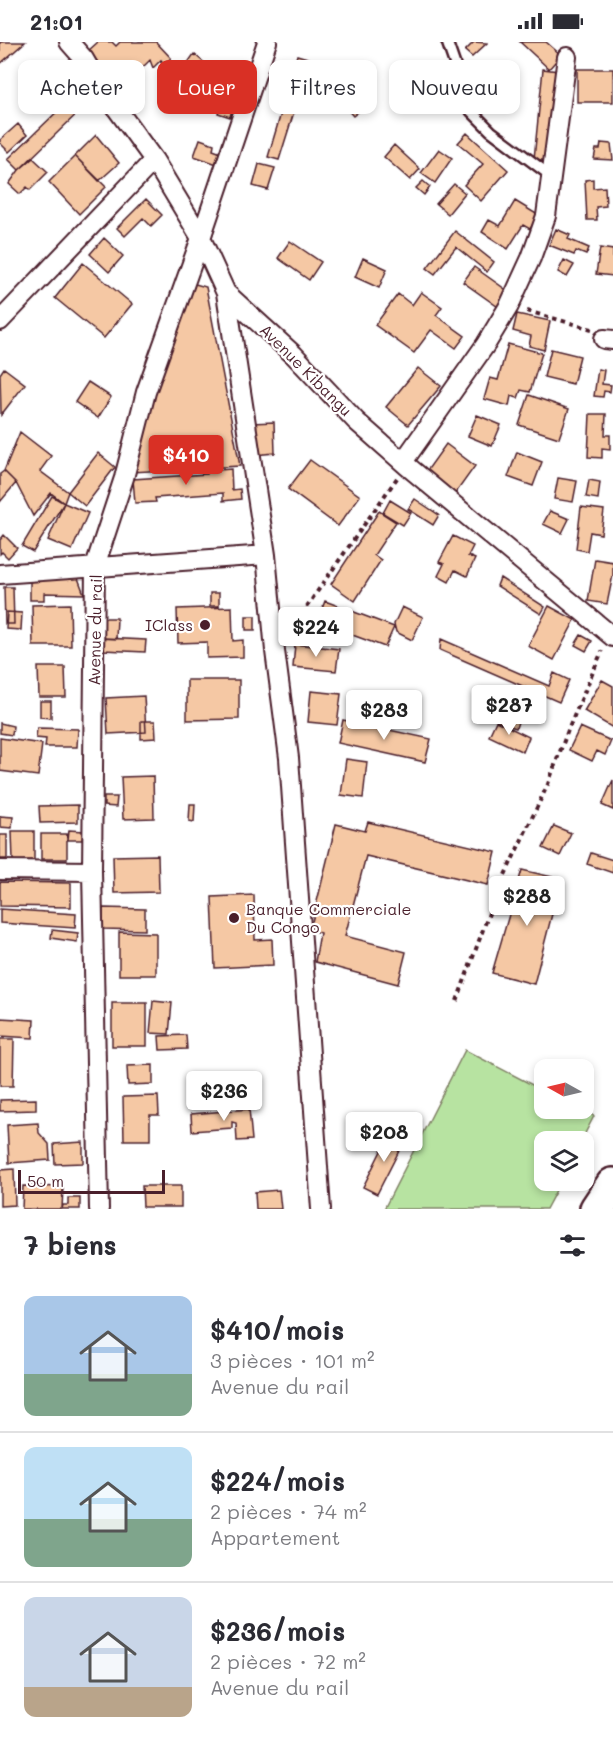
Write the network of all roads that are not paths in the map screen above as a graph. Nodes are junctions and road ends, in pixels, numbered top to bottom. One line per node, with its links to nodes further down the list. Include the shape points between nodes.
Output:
1 (69, 42): 5 (street, Avenue Kibangu)
2 (267, 42): 7 (street, Avenue du rail)
3 (447, 42): 6 (lane, via 471,111)
4 (567, 57): 6 (street)
5 (154, 160): 7 (street, Avenue Kibangu); 9 (street)
6 (551, 176): 10 (street, via 546,216 509,306)
7 (201, 238): 8 (street, Avenue Kibangu); 12 (street, Avenue du rail, via 146,392 124,478)
8 (226, 293): 10 (street, Avenue Kibangu); 11 (street)
9 (0, 321)
10 (404, 464): 14 (street, Avenue Kibangu)
11 (266, 555): 12 (street); 19 (street, via 290,770)
12 (95, 566): 13 (street); 16 (street, Avenue du rail)
13 (0, 574)
14 (612, 635)
15 (0, 870): 16 (street)
16 (92, 871): 18 (street, Avenue du rail)
17 (613, 1185): 20 (highway)
18 (99, 1209)
19 (321, 1209)
20 (597, 1209)

